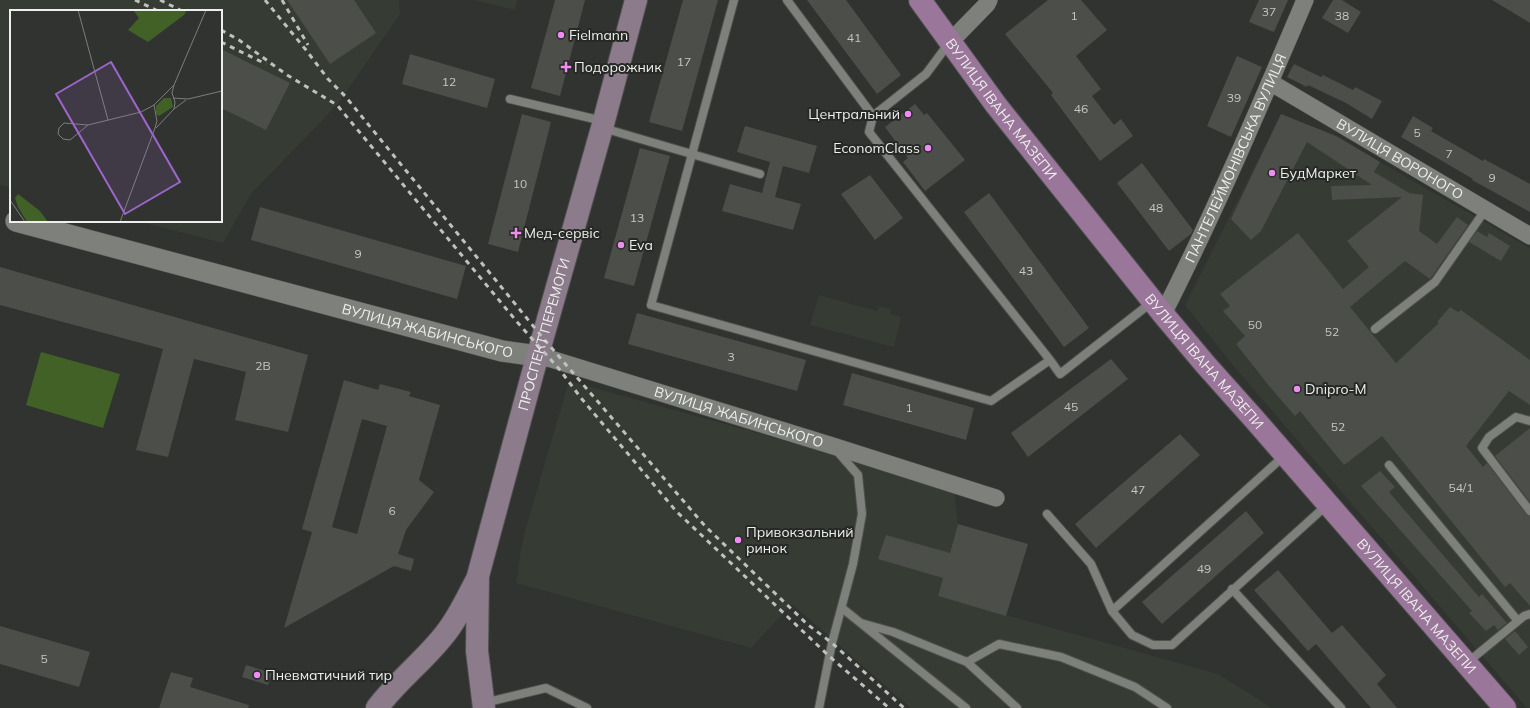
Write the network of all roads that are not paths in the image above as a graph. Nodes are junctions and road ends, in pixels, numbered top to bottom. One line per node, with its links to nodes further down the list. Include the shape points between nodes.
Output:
1 (636, 0): 11 (main road, ПРОСПЕКТ ПЕРЕМОГИ)
2 (734, 0): 12 (lane)
3 (787, 0): 10 (lane)
4 (920, 0): 7 (main road, ВУЛИЦЯ ІВАНА МАЗЕПИ)
5 (989, 0): 7 (street)
6 (1305, 0): 8 (street, ПАНТЕЛЕЙМОНІВСЬКА ВУЛИЦЯ)
7 (950, 42): 10 (lane, via 926,74); 19 (main road, ВУЛИЦЯ ІВАНА МАЗЕПИ, via 996,105)
8 (1270, 82): 14 (street, ВУЛИЦЯ ВОРОНОГО); 19 (street, ПАНТЕЛЕЙМОНІВСЬКА ВУЛИЦЯ, via 1188,264)
9 (510, 99): 11 (lane)
10 (873, 116): 22 (lane, via 868,132)
11 (603, 124): 12 (lane); 21 (main road, ПРОСПЕКТ ПЕРЕМОГИ)
12 (692, 154): 13 (lane); 22 (lane, via 651,305 991,401)
13 (760, 174)
14 (1486, 209): 18 (street, ВУЛИЦЯ ВОРОНОГО); 20 (lane, via 1435,282)
15 (0, 217): 16 (street)
16 (10, 220)
17 (20, 222): 21 (street, ВУЛИЦЯ ЖАБИНСЬКОГО, via 502,352)
18 (1530, 236)
19 (1158, 308): 22 (lane, via 1060,374); 25 (main road, ВУЛИЦЯ ІВАНА МАЗЕПИ)
20 (1376, 329)
21 (538, 356): 24 (street, ВУЛИЦЯ ЖАБИНСЬКОГО); 31 (main road, ПРОСПЕКТ ПЕРЕМОГИ)
22 (1050, 360)
23 (1530, 420): 29 (lane, via 1516,417 1490,437 1482,448)
24 (833, 446): 27 (street, ВУЛИЦЯ ЖАБИНСЬКОГО); 33 (lane, via 858,475 862,514)
25 (1286, 454): 28 (main road, ВУЛИЦЯ ІВАНА МАЗЕПИ); 34 (lane)
26 (1389, 465): 36 (lane)
27 (996, 498)
28 (1328, 504): 32 (lane); 39 (main road, ВУЛИЦЯ ІВАНА МАЗЕПИ)
29 (1530, 511)
30 (1047, 514): 34 (lane, via 1091,564)
31 (478, 576): 40 (main road, ПРОСПЕКТ ПЕРЕМОГИ, via 477,651); 41 (main road, ПРОСПЕКТ ПЕРЕМОГИ, via 446,633)
32 (1232, 590): 34 (lane, via 1172,645 1153,645 1132,635); 47 (lane)
33 (842, 608): 37 (lane); 43 (lane, via 830,650)
34 (1112, 611)
35 (1530, 614): 36 (lane)
36 (1518, 621): 39 (lane)
37 (861, 623): 38 (lane, via 893,632); 44 (lane)
38 (967, 662): 45 (lane); 46 (lane, via 999,644 1061,657 1135,687)
39 (1467, 663): 48 (main road, ВУЛИЦЯ ІВАНА МАЗЕПИ)
40 (483, 705): 42 (lane, via 546,688)
41 (377, 708)
42 (587, 708)
43 (819, 708)
44 (966, 708)
45 (1017, 708)
46 (1167, 708)
47 (1341, 708)
48 (1505, 708)

